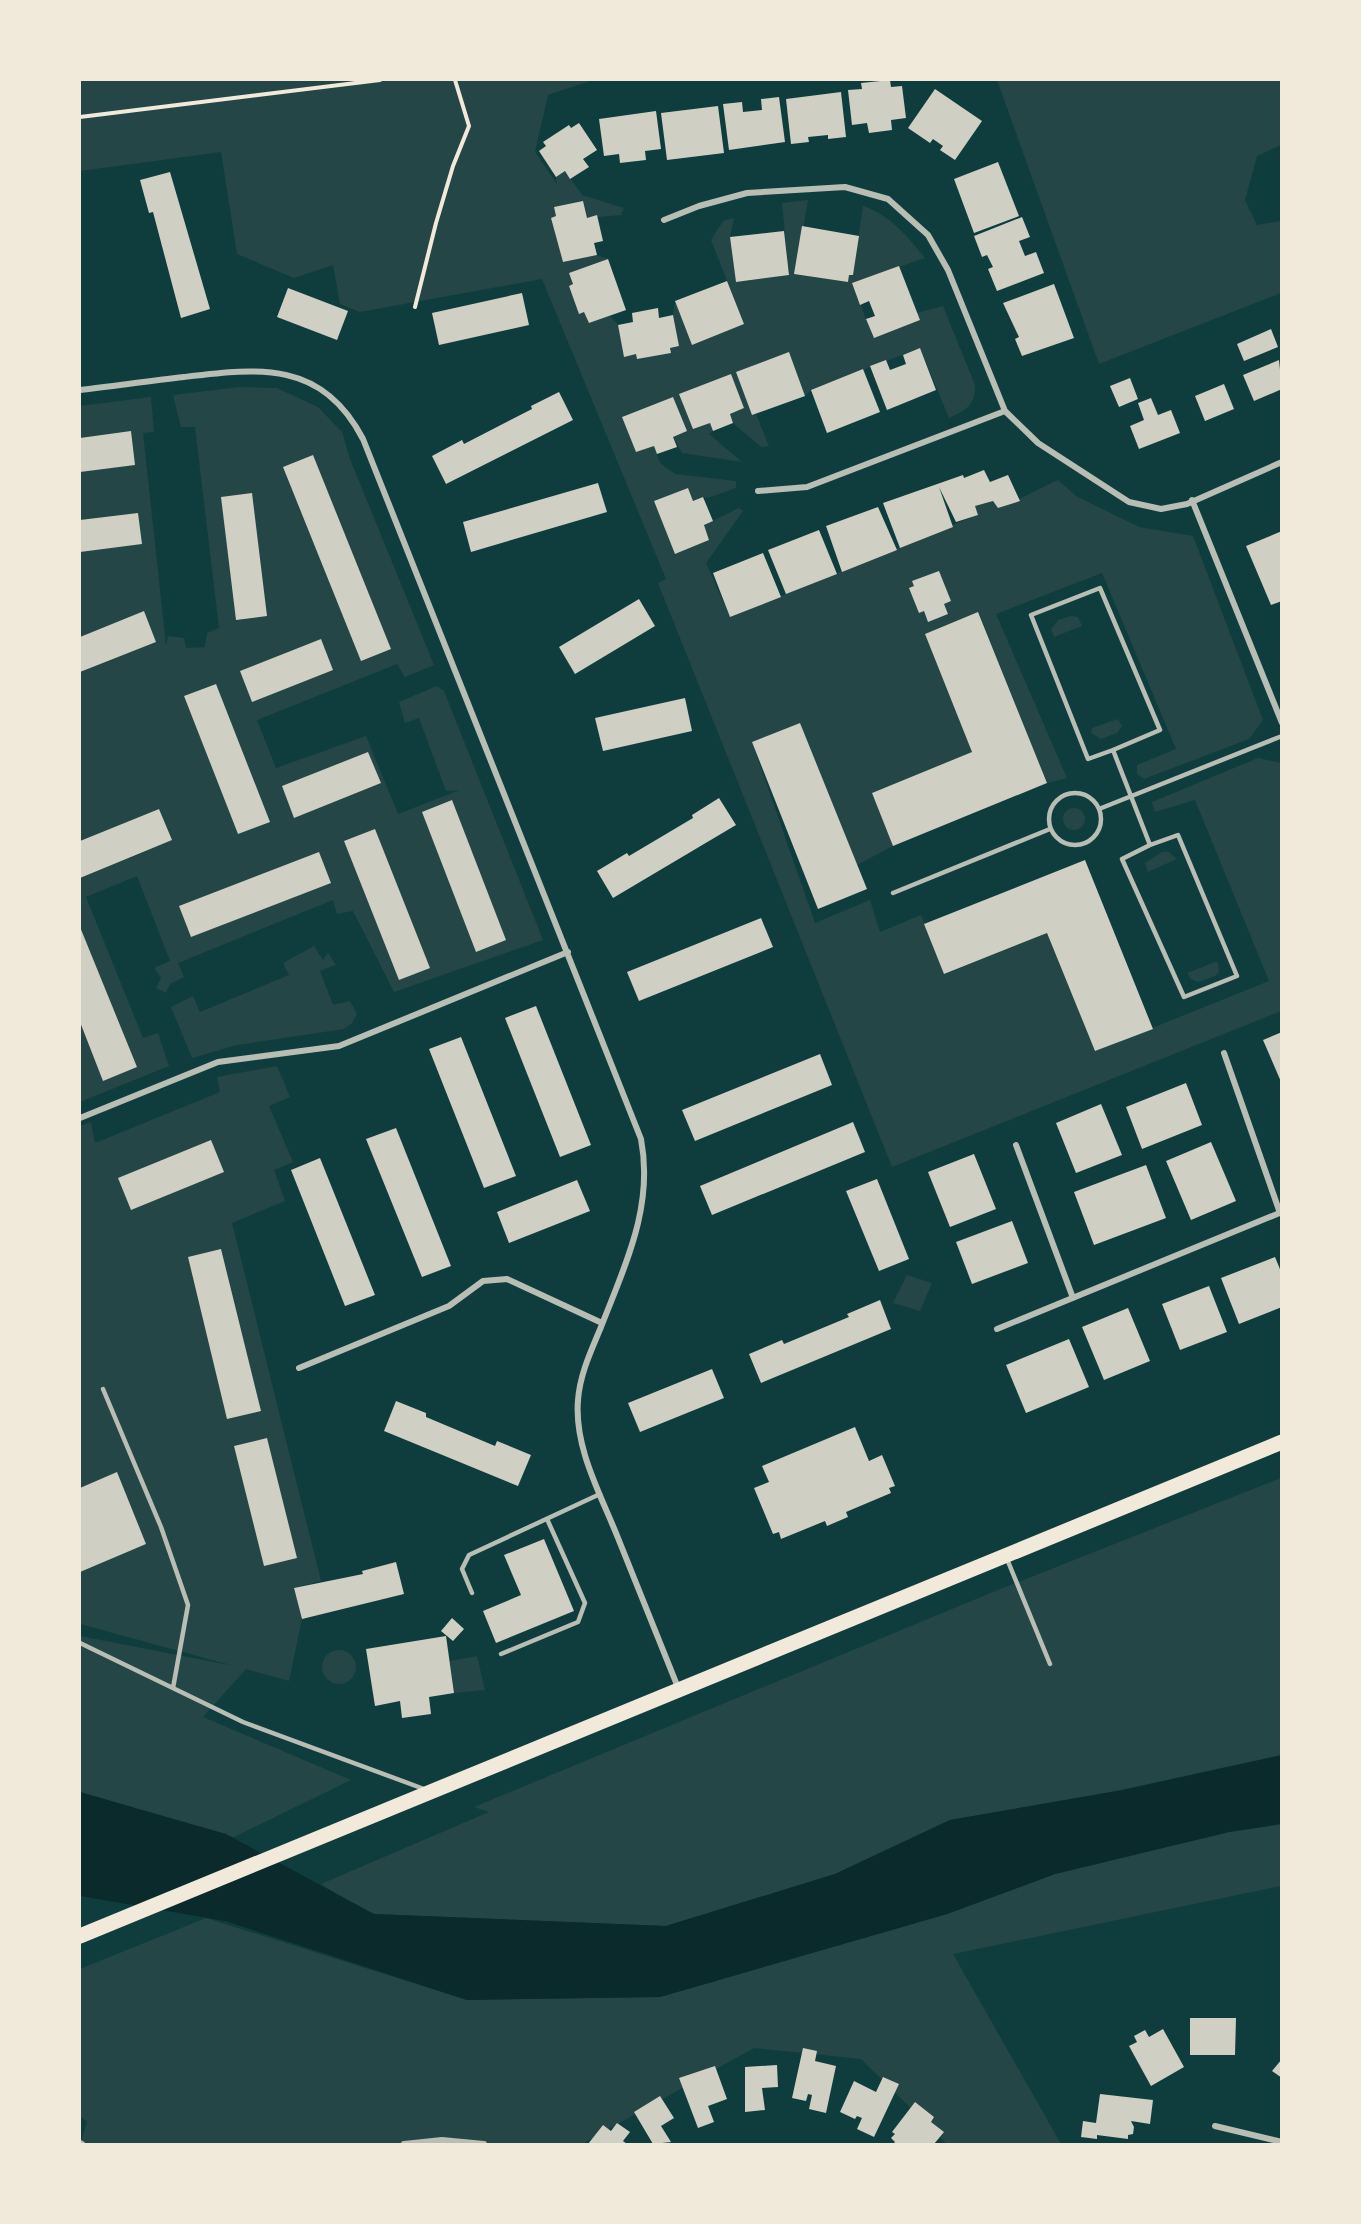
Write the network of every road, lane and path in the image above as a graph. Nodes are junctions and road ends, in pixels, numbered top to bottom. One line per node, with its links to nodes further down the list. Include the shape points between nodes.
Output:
1 (380, 80): 3 (path)
2 (455, 80): 5 (path, via 470,126 453,166)
3 (80, 117)
4 (664, 220): 7 (street, via 747,193 844,187 888,199 928,235 948,270)
5 (415, 307)
6 (80, 390): 19 (street, via 265,370 291,375 325,394 349,416 366,447)
7 (1005, 411): 9 (street, via 807,487); 10 (street, via 1038,443 1129,502 1161,509)
8 (1281, 462): 10 (street)
9 (758, 491)
10 (1192, 500): 11 (street)
11 (1281, 723)
12 (1281, 736): 14 (lane)
13 (1113, 750): 13 (lane, via 1160,730 1100,588 1030,615 1088,759); 14 (lane)
14 (1131, 796): 15 (lane); 17 (lane)
15 (1099, 809): 16 (lane, via 1087,795 1069,793 1060,797 1050,810); 16 (lane, via 1096,835 1082,844 1066,844)
16 (1050, 829): 18 (lane)
17 (1150, 845): 17 (lane, via 1178,835 1237,976 1184,997 1122,859)
18 (892, 893)
19 (568, 952): 21 (street, via 339,1046 218,1062); 25 (street, via 632,1113 644,1157 645,1194 640,1220)
20 (1224, 1053): 23 (street)
21 (80, 1118)
22 (1016, 1145): 24 (street)
23 (1281, 1213): 24 (street)
24 (1073, 1298): 26 (street)
25 (602, 1323): 27 (street, via 507,1280 494,1278 483,1281 448,1306); 30 (street, via 585,1365 578,1403 582,1441)
26 (997, 1329)
27 (299, 1368)
28 (103, 1389): 37 (lane, via 161,1527 188,1605)
29 (1281, 1442): 32 (main road)
30 (600, 1494): 31 (lane); 38 (street)
31 (547, 1519): 33 (lane, via 469,1555 462,1569); 35 (lane, via 585,1603 578,1622)
32 (1006, 1557): 36 (lane); 38 (main road)
33 (472, 1593)
34 (80, 1643): 37 (lane)
35 (501, 1654)
36 (1050, 1664)
37 (173, 1688): 39 (lane, via 243,1722)
38 (680, 1691): 39 (main road)
39 (429, 1791): 40 (main road)
40 (80, 1936)
41 (1215, 2126): 42 (street)
42 (1281, 2142)
43 (404, 2145): 44 (street, via 442,2140)
44 (484, 2145)

